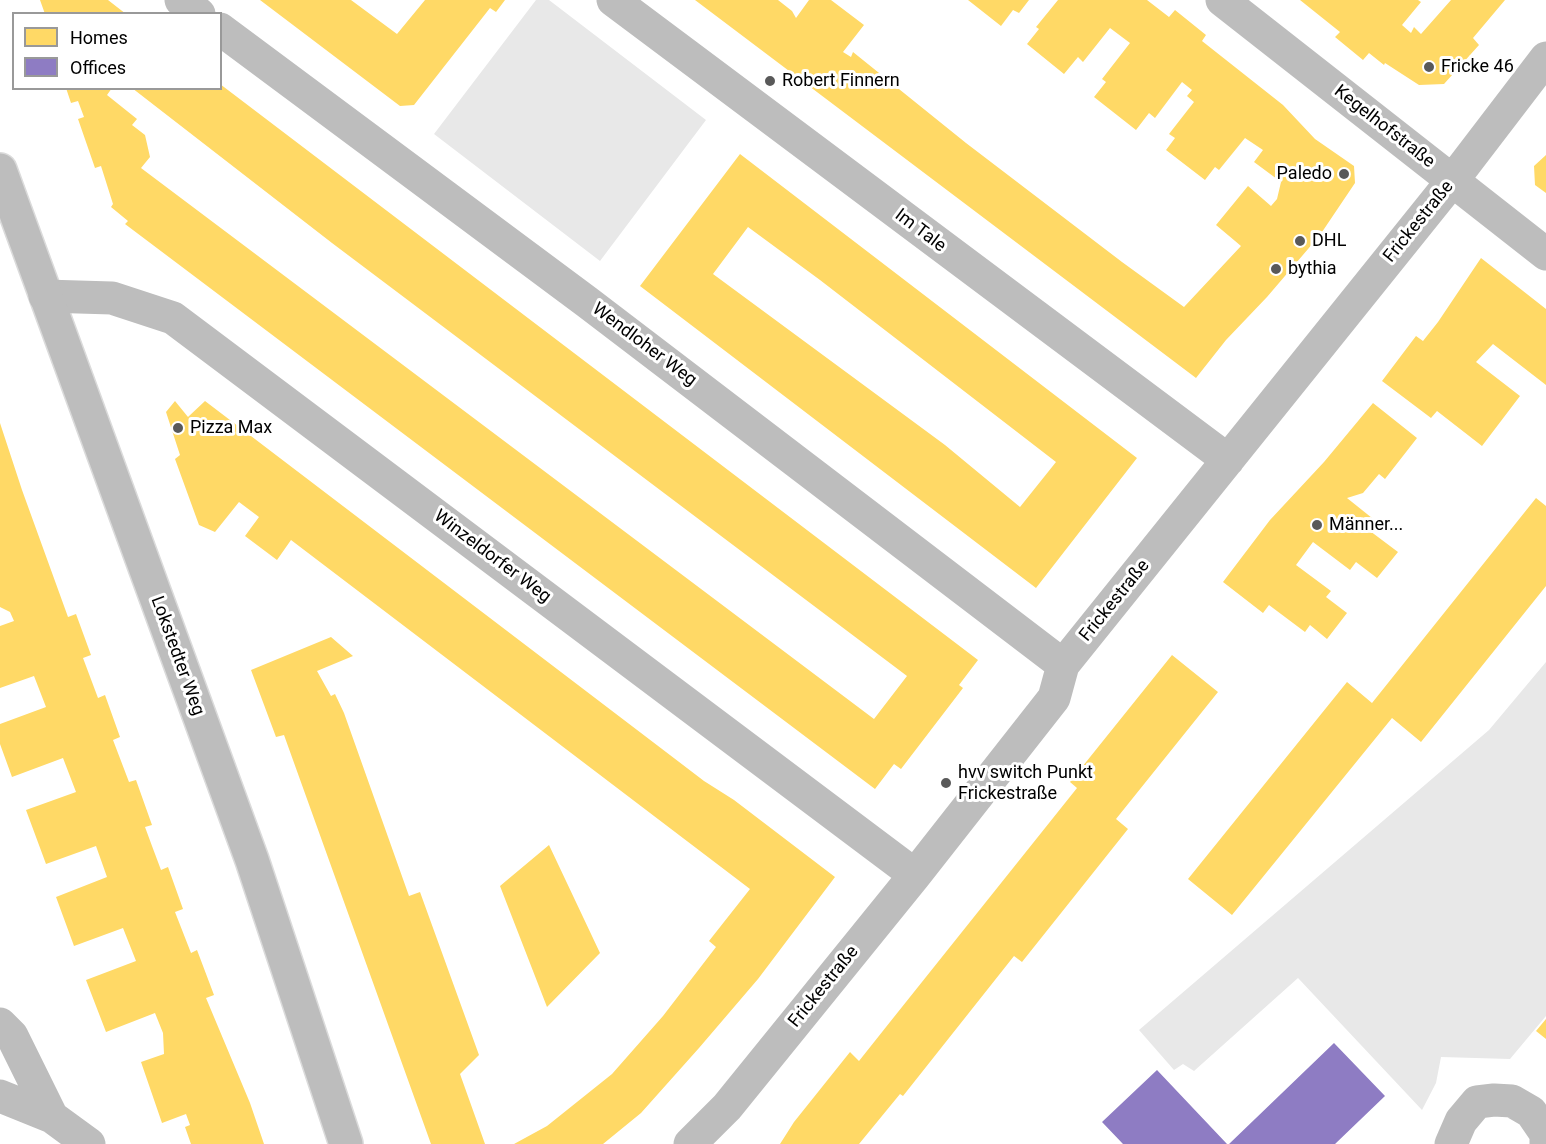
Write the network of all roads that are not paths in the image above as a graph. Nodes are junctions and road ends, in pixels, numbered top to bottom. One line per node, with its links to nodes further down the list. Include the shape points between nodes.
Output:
1 (181, 0): 4 (street)
2 (613, 0): 11 (street, Im Tale)
3 (1222, 0): 8 (street, Kegelhofstraße)
4 (196, 12)
5 (222, 30): 12 (street, Wendloher Weg, via 578,295)
6 (1546, 58): 8 (street, Frickestraße)
7 (0, 170): 10 (street, Lokstedter Weg)
8 (1452, 181): 9 (street, Kegelhofstraße); 11 (street, Frickestraße)
9 (1546, 254)
10 (45, 296): 13 (street, Winzeldorfer Weg, via 112,298 173,318); 18 (street, Lokstedter Weg, via 252,860)
11 (1228, 460): 12 (street, Frickestraße)
12 (1063, 665): 13 (street, Frickestraße, via 1054,698)
13 (915, 875): 19 (street, Frickestraße, via 727,1107)
14 (0, 1024): 16 (street, via 12,1036)
15 (0, 1096): 16 (street)
16 (52, 1117): 17 (street)
17 (89, 1144)
18 (346, 1144)
19 (690, 1144)
20 (1451, 1144): 21 (street, via 1461,1121 1477,1102 1494,1100 1512,1101 1531,1112 1545,1134)
21 (1546, 1144)

